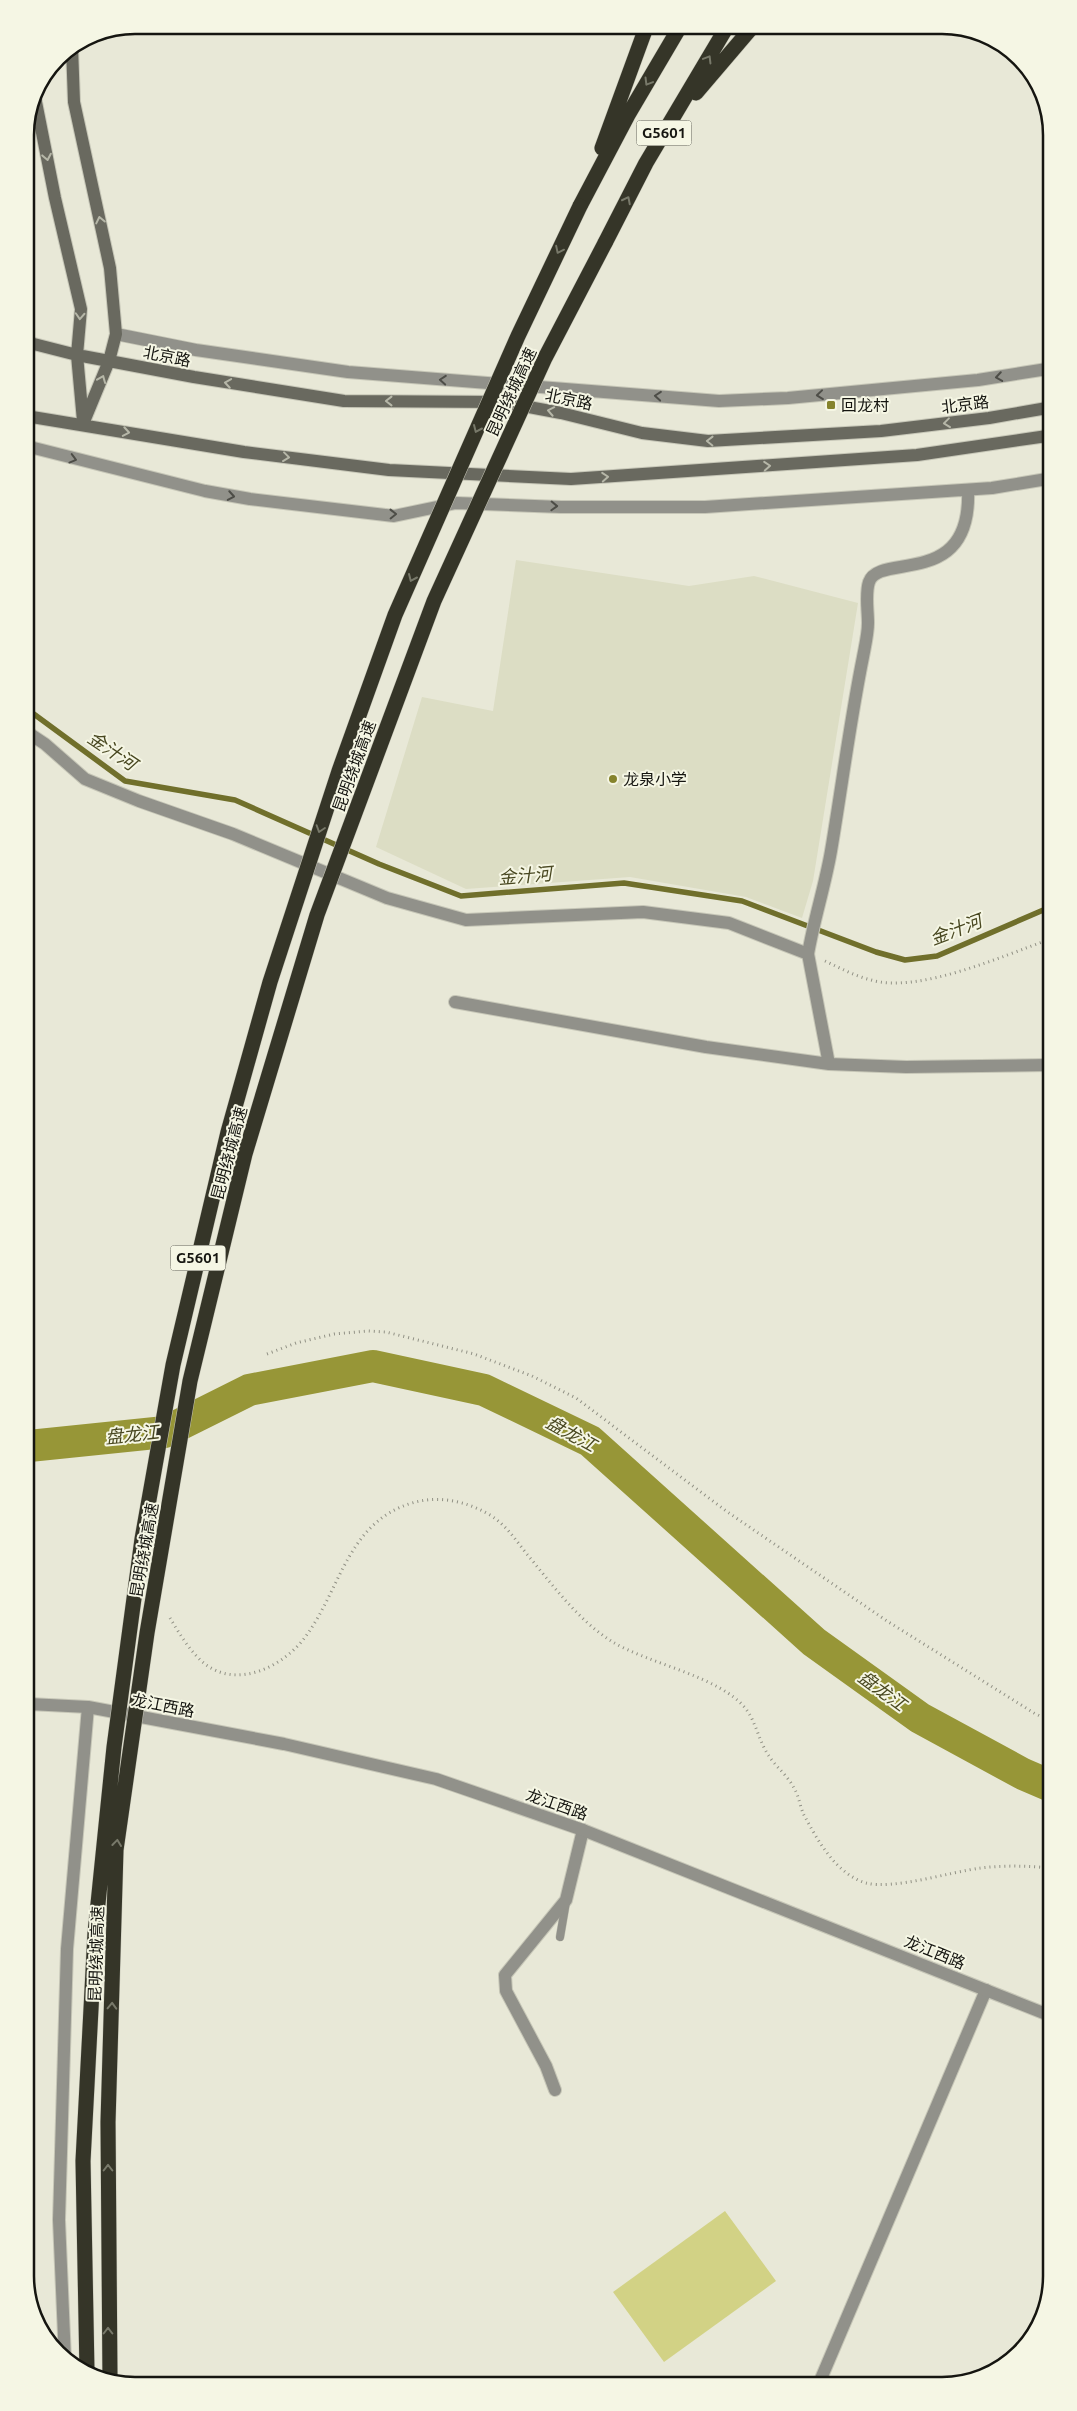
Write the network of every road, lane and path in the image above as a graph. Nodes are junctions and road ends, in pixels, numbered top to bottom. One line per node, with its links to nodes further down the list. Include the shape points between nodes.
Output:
1 (644, 34): 8 (highway)
2 (677, 34): 8 (highway, 昆明绕城高速 / G5601, one-way to 8)
3 (723, 34): 7 (highway, 昆明绕城高速 / G5601, one-way to 3)
4 (746, 34): 7 (highway)
5 (72, 56): 9 (main road, one-way to 5, via 110,268 74,102)
6 (37, 109): 11 (main road, one-way to 11, via 54,198 81,309)
7 (670, 124): 41 (highway, 昆明绕城高速 / G5601, one-way to 7, bridge, via 108,2122 116,1850 147,1632 190,1381 245,1154 317,914 434,601 546,358 646,163)
8 (583, 199): 40 (highway, 昆明绕城高速 / G5601, one-way to 40, bridge, via 518,336 395,615 339,771 270,982 233,1113 173,1364 142,1539 118,1718 95,1933 83,2161)
9 (116, 334): 12 (main road); 13 (street, one-way to 9, via 978,380 788,398 719,401 348,372 196,350)
10 (34, 344): 11 (main road, 北京路)
11 (77, 355): 12 (main road, 北京路); 16 (main road)
12 (110, 361): 14 (main road, 北京路, one-way to 12, via 881,431 708,441 642,433 502,402 344,401); 16 (main road, one-way to 12)
13 (1043, 370)
14 (1043, 409)
15 (34, 417): 16 (main road)
16 (84, 424): 17 (main road, one-way to 17, via 244,452 389,470 571,479 916,455)
17 (1043, 437)
18 (34, 448): 20 (street, one-way to 20, via 205,491 394,516 456,503 705,507)
19 (1043, 480): 20 (street)
20 (968, 490): 23 (street, via 969,509 963,532 955,545 940,556 876,573 870,579 868,626 831,851)
21 (34, 737): 23 (street, via 85,779 233,834 387,898 466,920 643,912 729,923)
22 (1043, 942): 23 (path, via 936,979 907,983 872,981)
23 (808, 954): 25 (street)
24 (455, 1002): 25 (street)
25 (829, 1064): 26 (street, via 906,1067)
26 (1043, 1065)
27 (266, 1354): 31 (path, via 334,1334 386,1332 474,1354 532,1376 576,1398 726,1511 887,1621)
28 (170, 1618): 33 (path, via 204,1664 221,1673 259,1672 277,1664 305,1638 320,1616 349,1556 380,1518 421,1500 440,1498 459,1502 479,1508 496,1519 561,1595 609,1640 639,1656 703,1680 729,1694 746,1709 768,1755 794,1788 803,1814 846,1874 866,1883 885,1884 981,1868 1016,1865)
29 (34, 1704): 30 (street, 龙江西路)
30 (88, 1707): 32 (street, 龙江西路, via 284,1744 436,1779); 39 (street, via 67,1949 59,2220)
31 (1043, 1718)
32 (583, 1830): 34 (street); 36 (street, 龙江西路)
33 (1043, 1867)
34 (566, 1900): 35 (lane); 38 (street, via 505,1975 506,1991 546,2066)
35 (560, 1937)
36 (986, 1990): 37 (street, 龙江西路); 42 (street)
37 (1043, 2013)
38 (555, 2090)
39 (65, 2349)
40 (87, 2365)
41 (110, 2374)
42 (822, 2377)

